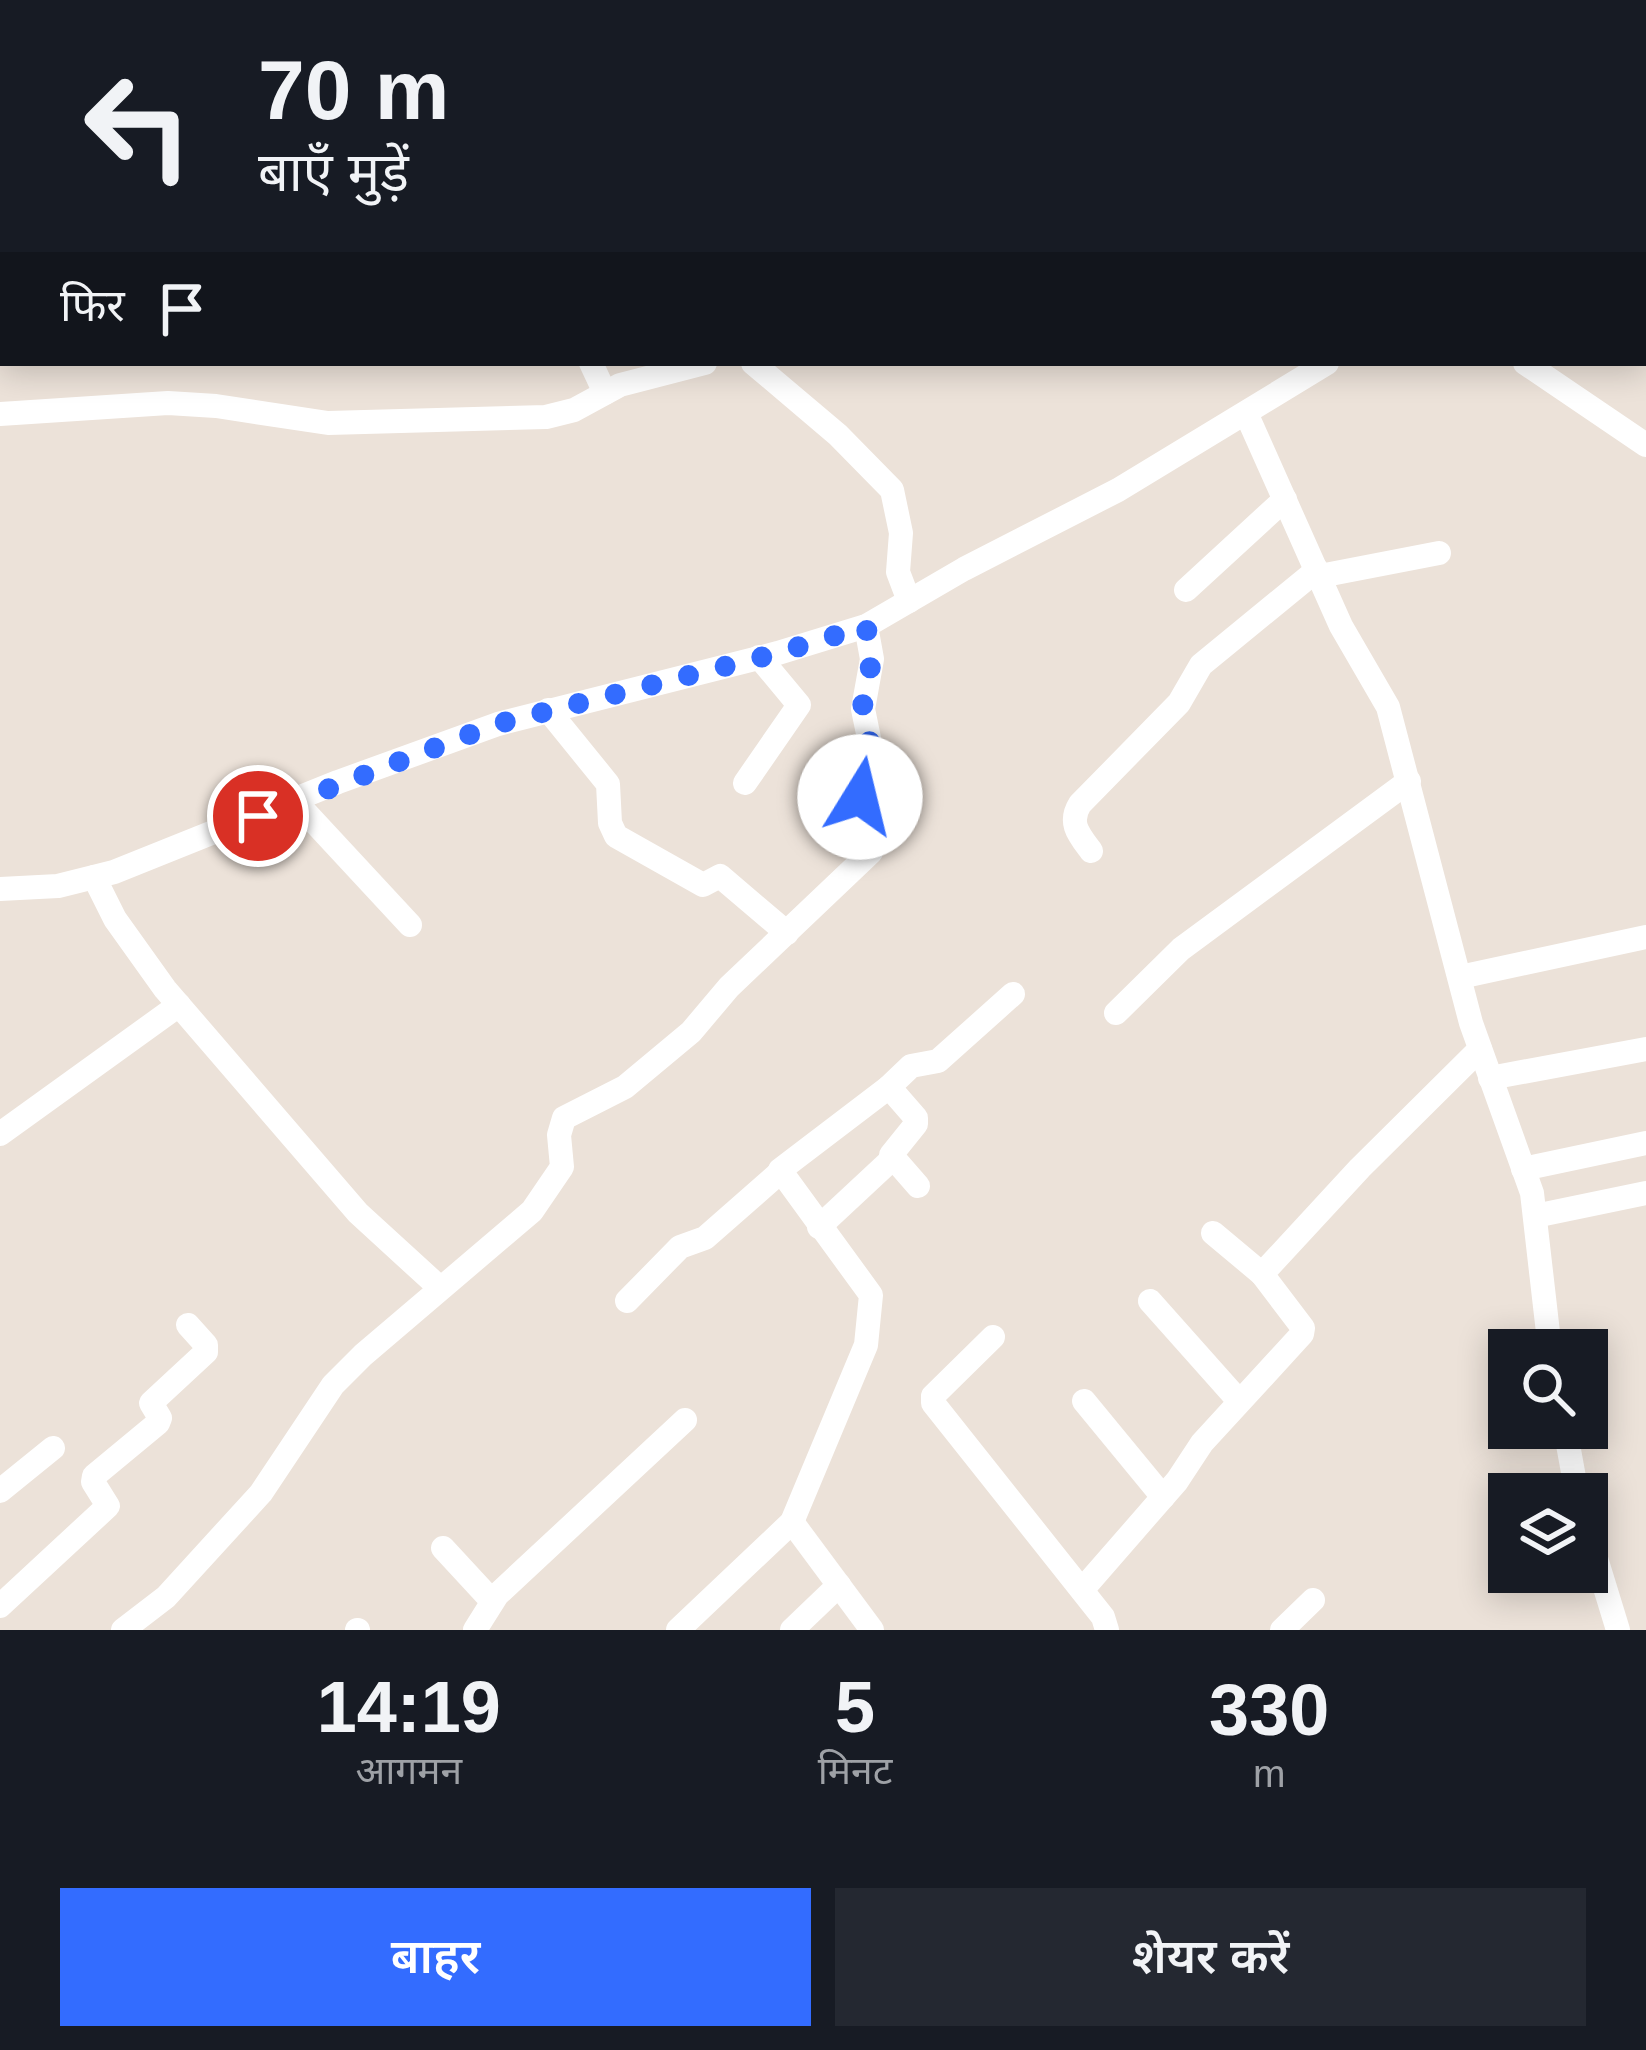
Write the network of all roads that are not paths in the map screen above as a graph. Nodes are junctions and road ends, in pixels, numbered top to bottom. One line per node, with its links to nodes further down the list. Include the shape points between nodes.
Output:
1 (592, 366): 6 (street)
2 (693, 366): 6 (street)
3 (757, 366): 14 (street, via 892,490 898,572)
4 (1322, 366): 7 (street)
5 (1530, 366): 9 (street)
6 (605, 393): 8 (street, via 574,410 522,418 328,424 168,403)
7 (1246, 413): 10 (street); 14 (street)
8 (0, 414)
9 (1646, 445)
10 (1285, 499): 12 (street); 13 (street)
11 (1439, 553): 12 (street)
12 (1318, 573): 18 (street, via 1388,707); 21 (street, via 1201,665 1179,703 1081,804 1075,826)
13 (1186, 590)
14 (910, 601): 15 (street)
15 (866, 626): 16 (street); 25 (street, via 872,659 862,709 872,753 860,797 873,849)
16 (759, 657): 17 (street); 19 (street, via 799,705)
17 (548, 710): 20 (street); 25 (street, via 608,784 616,836 703,885 720,876)
18 (1409, 781): 27 (street); 30 (street, via 1181,949)
19 (746, 783)
20 (294, 800): 22 (street); 24 (street)
21 (1090, 851)
22 (94, 877): 23 (street); 29 (street)
23 (0, 889)
24 (410, 925)
25 (787, 933): 46 (street, via 625,1088 564,1118 562,1167 532,1211)
26 (1646, 937): 27 (street)
27 (1460, 977): 31 (street)
28 (1013, 994): 34 (street, via 938,1061 914,1065)
29 (179, 1005): 35 (street); 46 (street, via 358,1213)
30 (1116, 1013)
31 (1480, 1049): 33 (street); 45 (street)
32 (1646, 1049): 33 (street)
33 (1490, 1078): 38 (street)
34 (889, 1088): 37 (street, via 917,1121); 39 (street)
35 (0, 1134)
36 (1646, 1143): 38 (street)
37 (892, 1159): 40 (street); 43 (street)
38 (1523, 1169): 42 (street)
39 (779, 1173): 43 (street); 47 (street, via 705,1238 680,1247)
40 (918, 1186)
41 (1646, 1193): 42 (street)
42 (1535, 1216): 50 (street)
43 (819, 1226): 58 (street, via 872,1307 866,1346)
44 (1213, 1233): 45 (street)
45 (1262, 1274): 53 (street, via 1302,1334)
46 (440, 1288): 66 (street, via 333,1385 261,1493)
47 (627, 1300)
48 (1150, 1301): 53 (street)
49 (188, 1325): 65 (street, via 206,1352 151,1403 158,1423 94,1476 106,1509)
50 (1548, 1329)
51 (993, 1337): 61 (street, via 933,1403)
52 (1084, 1401): 57 (street)
53 (1238, 1401): 57 (street)
54 (686, 1420): 64 (street)
55 (53, 1448): 56 (street)
56 (0, 1491)
57 (1162, 1497): 61 (street)
58 (793, 1522): 60 (street); 68 (street)
59 (442, 1548): 64 (street)
60 (839, 1586): 69 (street); 70 (street)
61 (1082, 1590): 71 (street)
62 (1607, 1593): 73 (street)
63 (1313, 1600): 72 (street)
64 (492, 1601): 67 (street)
65 (0, 1606)
66 (135, 1627)
67 (475, 1630)
68 (678, 1630)
69 (792, 1630)
70 (872, 1630)
71 (1107, 1630)
72 (1282, 1630)
73 (1618, 1630)

